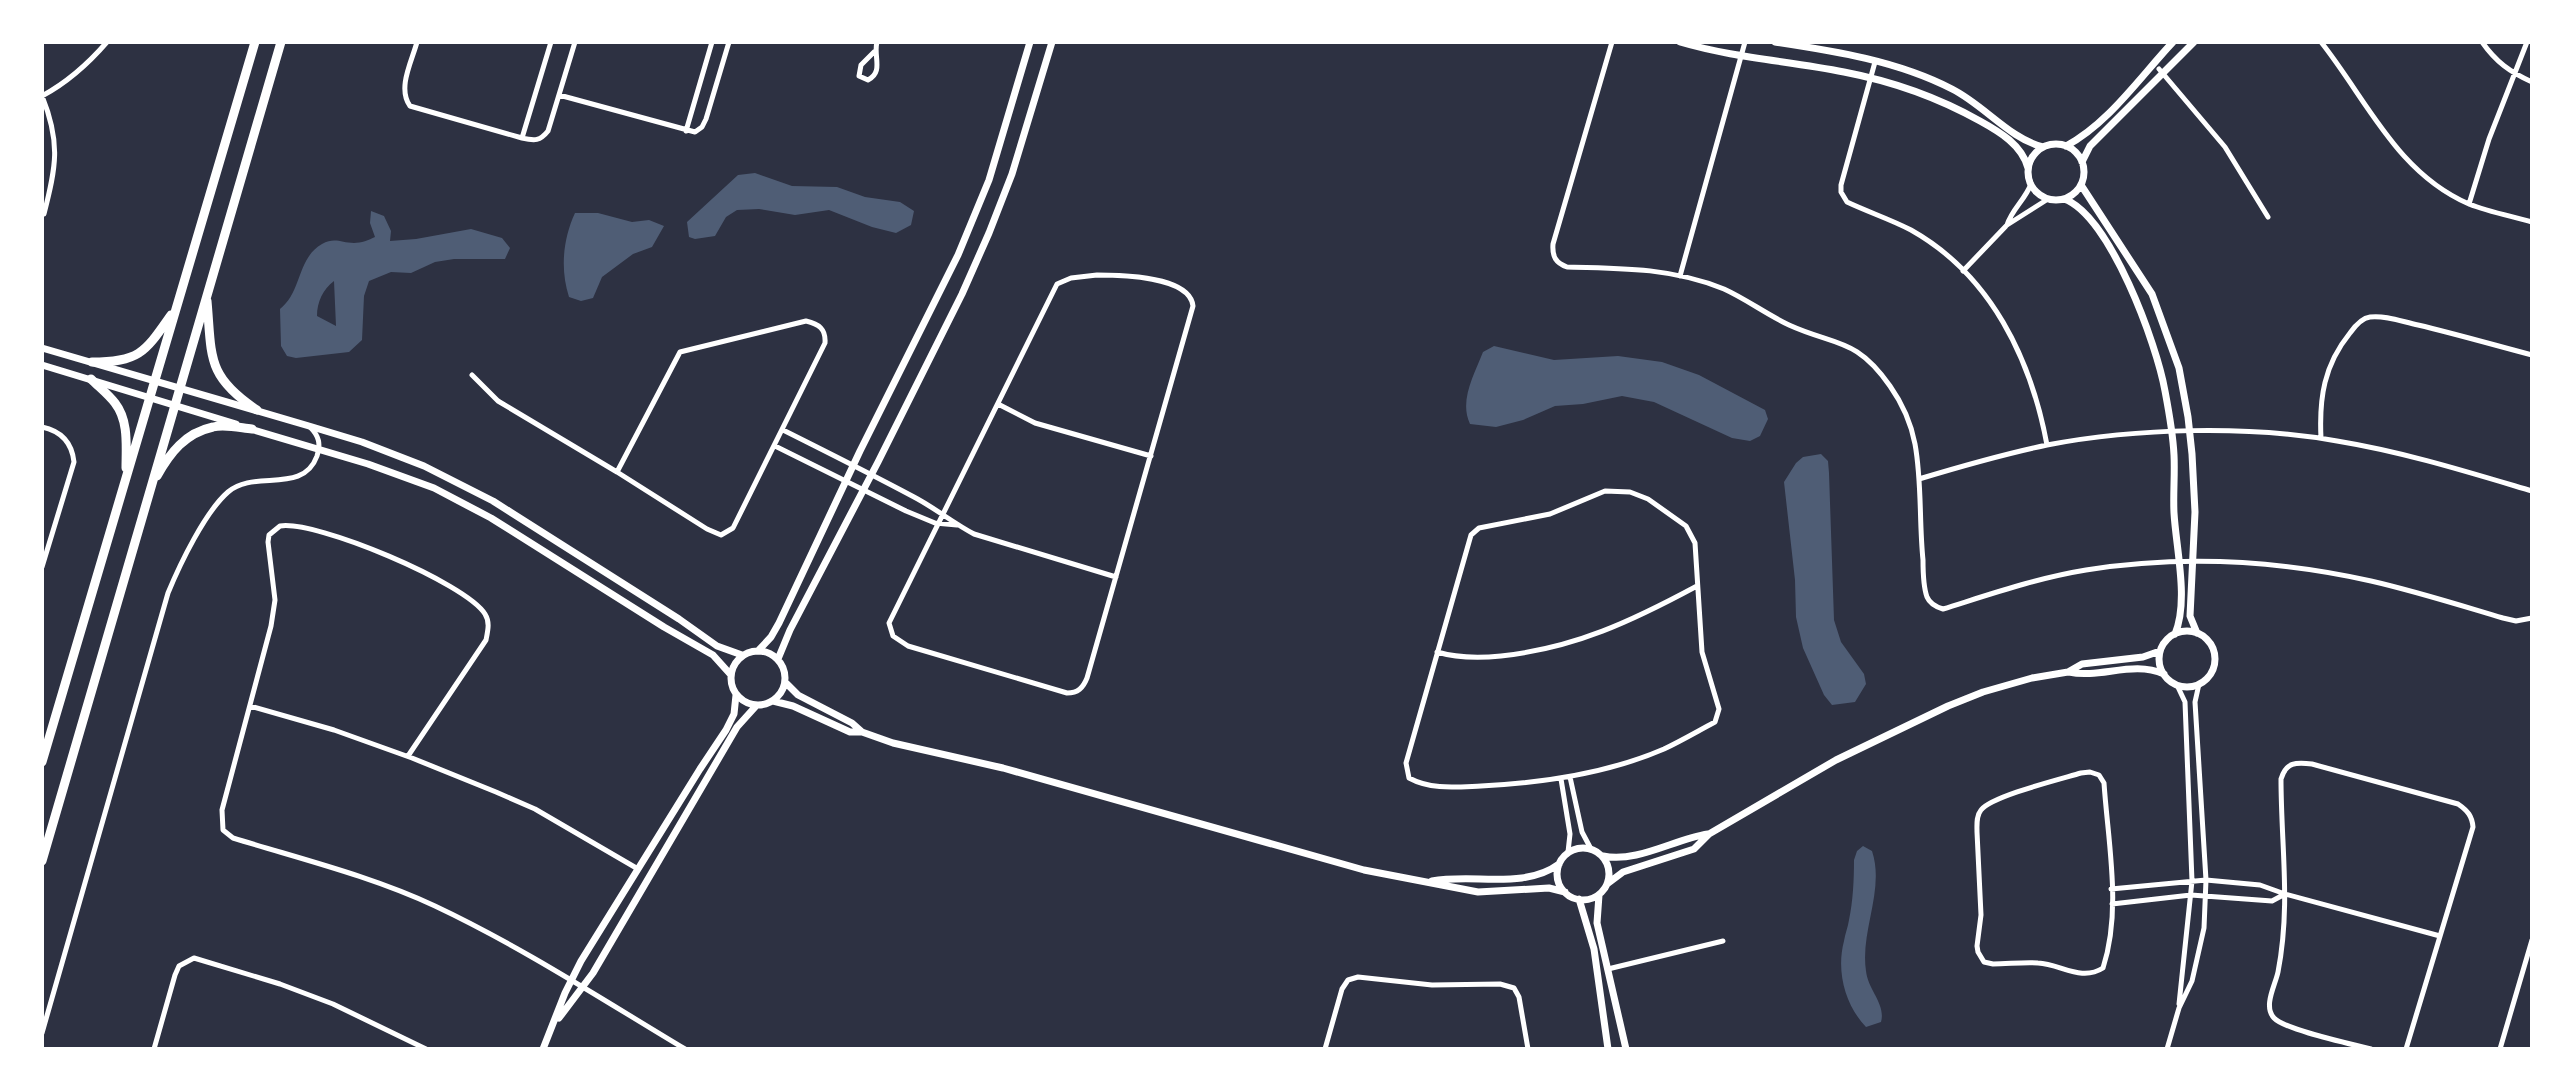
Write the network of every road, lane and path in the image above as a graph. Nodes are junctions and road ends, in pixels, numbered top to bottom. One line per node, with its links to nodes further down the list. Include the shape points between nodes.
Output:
1 (107, 42): 29 (street, via 90,62)
2 (255, 42): 48 (main road)
3 (281, 42): 47 (main road)
4 (417, 42): 31 (street, via 404,90 410,106)
5 (551, 42): 31 (street)
6 (575, 42): 28 (street)
7 (712, 42): 30 (street)
8 (729, 42): 30 (street, via 702,127)
9 (877, 42): 21 (street)
10 (1030, 42): 72 (street, via 971,225)
11 (1052, 42): 74 (street, via 989,233)
12 (1612, 42): 46 (street, via 1553,244 1554,258 1567,267 1639,268)
13 (1680, 42): 22 (street)
14 (1745, 42): 22 (street)
15 (1775, 42): 23 (street)
16 (2173, 42): 32 (street, via 2098,124)
17 (2194, 42): 24 (street)
18 (2321, 42): 40 (street, via 2406,160 2427,179)
19 (2482, 42): 25 (street, via 2498,63)
20 (2527, 42): 25 (street)
21 (874, 52): 21 (street, via 861,65 862,79 877,73)
22 (1742, 55): 26 (street); 46 (street)
23 (1875, 62): 26 (street); 33 (street, via 1952,89 2025,141)
24 (2161, 72): 34 (street, via 2090,146); 42 (street, via 2225,147)
25 (2514, 74): 27 (street); 40 (street)
26 (1870, 78): 35 (street, via 1918,93 1991,127 2019,149); 45 (street, via 1840,185 1843,198 1913,232)
27 (2532, 82)
28 (559, 95): 30 (street); 31 (street, via 542,139)
29 (42, 96): 41 (street, via 55,153)
30 (686, 131)
31 (522, 138)
32 (2066, 146): 33 (street); 34 (street)
33 (2043, 147): 35 (street)
34 (2082, 162): 37 (street)
35 (2028, 168): 36 (street)
36 (2031, 184): 38 (street); 44 (street)
37 (2081, 185): 39 (street); 65 (street, via 2156,302 2179,368)
38 (2048, 199): 39 (street); 44 (street)
39 (2064, 199): 66 (street, via 2084,210 2130,289 2158,363)
40 (2469, 204): 43 (street)
41 (44, 214)
42 (2268, 217)
43 (2532, 222)
44 (2007, 225): 45 (street)
45 (1963, 271): 68 (street, via 2009,330 2038,400)
46 (1680, 276): 76 (street, via 1722,288 1786,323 1838,341 1863,356 1902,404 1915,440)
47 (206, 296): 56 (main road); 60 (main road, via 212,355 221,381)
48 (176, 308): 51 (main road, via 140,354 118,362); 55 (main road)
49 (42, 348): 51 (street)
50 (2532, 355): 67 (street, via 2369,317 2344,340 2327,369 2321,397)
51 (92, 362): 55 (street)
52 (42, 365): 54 (street)
53 (472, 375): 73 (street, via 498,401)
54 (91, 379): 57 (street); 75 (main road, via 122,416)
55 (155, 380): 56 (street); 57 (main road)
56 (179, 387): 59 (main road); 60 (street)
57 (150, 397): 59 (street); 75 (main road)
58 (998, 404): 71 (street, via 1035,423); 71 (street, via 1057,284 1120,275 1168,284 1188,293 1193,306); 81 (street)
59 (174, 405): 63 (street); 78 (main road)
60 (257, 410): 61 (street)
61 (309, 426): 70 (street); 95 (street, via 393,453 458,482 717,646)
62 (42, 427): 86 (street, via 63,437 73,451 74,462)
63 (253, 429): 70 (street); 78 (main road, via 215,426 187,438 174,448)
64 (783, 430): 69 (street); 72 (street); 73 (street, via 825,343 824,331 806,321 680,352)
65 (2190, 432): 66 (street); 67 (street); 84 (street, via 2194,512)
66 (2171, 433): 68 (street); 85 (street)
67 (2321, 438): 80 (street, via 2406,455)
68 (2047, 445): 76 (street)
69 (775, 446): 73 (street, via 733,528 721,535); 77 (street)
70 (319, 449): 99 (street, via 403,475 491,518 713,656); 139 (street, via 308,471 290,480 240,484 228,492 178,568)
71 (1151, 456): 87 (street)
72 (853, 465): 74 (street); 77 (street)
73 (617, 472)
74 (872, 475): 79 (street); 81 (street)
75 (126, 477): 109 (main road)
76 (1919, 479): 85 (street, via 1927,598 1943,609 2085,570)
77 (846, 480): 79 (street); 92 (street, via 779,623)
78 (149, 490): 116 (main road)
79 (864, 490): 82 (street); 96 (street)
80 (2532, 491)
81 (943, 513): 82 (street); 83 (street)
82 (938, 523): 83 (street); 87 (street, via 889,623 893,636 926,652 1067,693 1078,691 1087,678)
83 (957, 526): 87 (street)
84 (2189, 560): 85 (street); 89 (street, via 2264,563 2337,573 2503,618); 90 (street, via 2190,616)
85 (2178, 561): 91 (street, via 2180,616)
86 (42, 568)
87 (1116, 577)
88 (1697, 586): 94 (street, via 1642,616 1582,640 1532,653 1451,656); 94 (street, via 1695,543 1686,526 1648,499 1630,492 1605,491 1550,514 1479,528 1471,536); 110 (street, via 1702,652 1719,709 1716,722 1664,749)
89 (2532, 618)
90 (2197, 633): 91 (street); 101 (street, via 2210,644 2215,660 2210,674)
91 (2175, 634): 93 (street)
92 (758, 651): 95 (street); 96 (street)
93 (2160, 651): 97 (street, via 2082,664); 98 (street)
94 (1437, 652): 111 (street, via 1406,764 1409,778 1423,786 1455,788)
95 (742, 655): 99 (street)
96 (778, 659): 100 (street)
97 (2068, 671): 98 (street, via 2083,675 2146,668); 112 (street, via 1995,688 1948,706 1836,760)
98 (2164, 674): 102 (street)
99 (730, 675): 103 (street)
100 (785, 682): 104 (street); 107 (street, via 797,695)
101 (2199, 684): 102 (street); 119 (street, via 2194,702)
102 (2177, 685): 120 (street, via 2185,702)
103 (736, 695): 106 (street); 118 (street, via 734,714 716,748)
104 (773, 701): 106 (street); 107 (street, via 850,732)
105 (250, 706): 108 (street); 108 (street, via 275,600 269,535 288,525 366,547 452,589 480,608 489,623 486,640); 135 (street, via 222,810 228,835 433,905)
106 (757, 706): 136 (street, via 737,727)
107 (862, 732): 121 (street, via 1364,870)
108 (408, 756): 118 (street, via 535,809)
109 (42, 762)
110 (1570, 777): 111 (street); 113 (street, via 1582,832)
111 (1561, 779): 114 (street, via 1570,832)
112 (1709, 834): 115 (street, via 1639,854); 122 (street, via 1694,849 1623,872)
113 (1591, 849): 114 (street); 115 (street)
114 (1568, 852): 117 (street)
115 (1603, 856): 122 (street, via 1608,865)
116 (42, 861)
117 (1559, 863): 121 (street, via 1549,872 1532,875); 124 (street, via 1557,876)
118 (638, 869): 135 (street)
119 (2206, 880): 120 (street); 125 (street, via 2260,885); 128 (street)
120 (2192, 881): 123 (street); 127 (street)
121 (1427, 882): 124 (street, via 1478,892 1549,888)
122 (1607, 884): 126 (street)
123 (2111, 889): 130 (street); 130 (street, via 2104,783 2099,775 2081,773 2002,798 1980,811 1977,946 1984,962 2034,962 2083,975 2095,973 2106,959)
124 (1565, 892): 129 (street)
125 (2285, 894): 128 (street, via 2272,901); 131 (street); 131 (street, via 2281,790 2283,770 2298,762 2467,810 2473,827); 149 (street, via 2286,918 2270,1013 2281,1024)
126 (1599, 895): 129 (street); 134 (street, via 1597,923)
127 (2191, 895): 128 (street); 130 (street); 137 (street)
128 (2206, 895): 137 (street, via 2199,955)
129 (1579, 899): 146 (street, via 1594,949)
130 (2112, 904)
131 (2440, 936): 150 (street)
132 (2532, 940): 151 (street)
133 (1723, 941): 134 (street)
134 (1608, 969): 147 (street)
135 (571, 981): 136 (street); 138 (street)
136 (584, 988): 138 (street); 143 (street)
137 (2179, 1008): 148 (street)
138 (555, 1022): 142 (street)
139 (42, 1033)
140 (154, 1049): 141 (street, via 175,975 194,958 333,1004)
141 (426, 1049)
142 (543, 1049)
143 (685, 1049)
144 (1325, 1049): 145 (street, via 1342,989 1348,980 1358,977 1514,988)
145 (1528, 1049)
146 (1608, 1049)
147 (1626, 1049)
148 (2167, 1049)
149 (2371, 1049)
150 (2406, 1049)
151 (2500, 1049)

